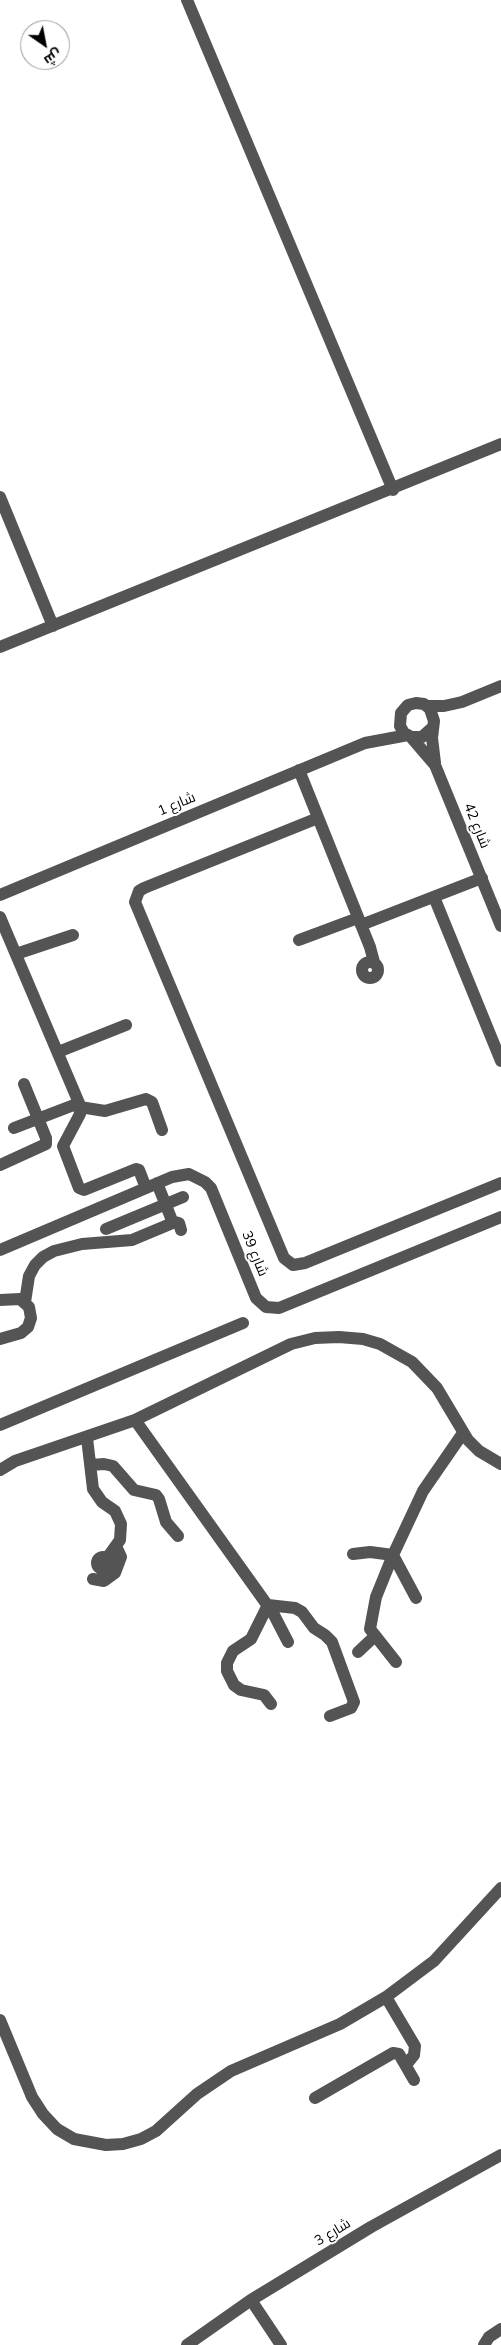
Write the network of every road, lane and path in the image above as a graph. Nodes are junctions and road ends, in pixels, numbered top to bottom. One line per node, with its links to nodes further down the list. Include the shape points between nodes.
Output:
1 (187, 0): 3 (street)
2 (501, 444): 3 (street)
3 (392, 490): 5 (street)
4 (0, 497): 5 (street)
5 (53, 626): 6 (street)
6 (0, 647)
7 (501, 686): 8 (street)
8 (462, 702): 9 (street); 11 (street)
9 (427, 706): 10 (street, via 408,705); 11 (street, via 433,712)
10 (400, 717): 12 (street, via 402,729); 13 (street, شارع 1)
11 (433, 727): 12 (street, via 422,737); 14 (street, شارع 42)
12 (409, 736): 13 (street, شارع 1); 14 (street, شارع 42)
13 (365, 743): 15 (street, شارع 1)
14 (435, 765): 17 (street, شارع 42)
15 (299, 770): 16 (street); 18 (street, شارع 1)
16 (318, 818): 21 (street); 36 (street, via 144,888 139,891 135,902 284,1258 293,1265 305,1263)
17 (482, 878): 19 (street); 22 (street, شارع 42)
18 (0, 895)
19 (434, 896): 21 (street); 29 (street)
20 (0, 917): 25 (street)
21 (360, 921): 24 (street); 26 (street)
22 (501, 926)
23 (73, 935): 25 (street)
24 (299, 940)
25 (16, 954): 28 (street)
26 (374, 962)
27 (126, 1025): 28 (street)
28 (58, 1052): 31 (street)
29 (501, 1061)
30 (24, 1084): 32 (street)
31 (80, 1105): 32 (street); 34 (street, via 105,1111 146,1099); 37 (street, via 80,1114 63,1146 79,1188 84,1190 136,1169)
32 (38, 1119): 33 (street); 35 (street, via 47,1141 44,1146)
33 (14, 1128)
34 (162, 1130)
35 (0, 1165)
36 (501, 1182)
37 (152, 1186): 39 (street); 40 (street, شارع 39, via 181,1174 198,1177 211,1188 256,1298 272,1308 285,1306); 42 (street, شارع 39)
38 (183, 1197): 39 (street)
39 (166, 1204): 41 (street); 44 (street, via 177,1226 132,1240 75,1245 44,1257 29,1276)
40 (501, 1218)
41 (106, 1229)
42 (0, 1250)
43 (0, 1300): 44 (street, via 14,1298)
44 (26, 1302): 46 (street, via 31,1318 28,1327)
45 (243, 1323): 48 (street)
46 (0, 1339)
47 (135, 1420): 49 (street, via 291,1344 339,1336 380,1344 412,1362 437,1388); 50 (street); 59 (street)
48 (0, 1425)
49 (463, 1433): 51 (street, via 479,1451); 57 (street, via 426,1486)
50 (87, 1438): 52 (street); 53 (street, via 15,1461)
51 (501, 1464)
52 (91, 1465): 54 (street, via 113,1466 130,1487 156,1495 166,1522); 55 (street, via 93,1489 122,1524)
53 (0, 1470)
54 (178, 1536)
55 (116, 1546): 55 (street, via 121,1563 115,1574 104,1581 98,1572)
56 (353, 1554): 57 (street)
57 (392, 1555): 58 (street); 60 (street, via 376,1597 370,1626)
58 (416, 1598)
59 (268, 1605): 61 (street); 64 (street, via 251,1639 229,1656 227,1671 234,1685 241,1690 264,1695); 65 (street, via 298,1609 332,1642 354,1704)
60 (375, 1636): 62 (street); 63 (street)
61 (288, 1642)
62 (358, 1652)
63 (396, 1662)
64 (272, 1704)
65 (330, 1716)
66 (501, 1888): 67 (street, via 434,1961)
67 (386, 1998): 68 (street, via 332,2028 231,2071 198,2094 156,2131 140,2139 106,2145 74,2139 57,2129 42,2114); 69 (street, via 415,2046 414,2055)
68 (0, 2020)
69 (406, 2065): 70 (street); 71 (street, via 399,2054 392,2053)
70 (414, 2080)
71 (315, 2098)
72 (501, 2155): 73 (street, شارع 3, via 371,2227)
73 (252, 2300): 75 (street, شارع 3); 76 (street)
74 (501, 2329): 77 (street)
75 (187, 2345)
76 (281, 2345)
77 (484, 2345)

